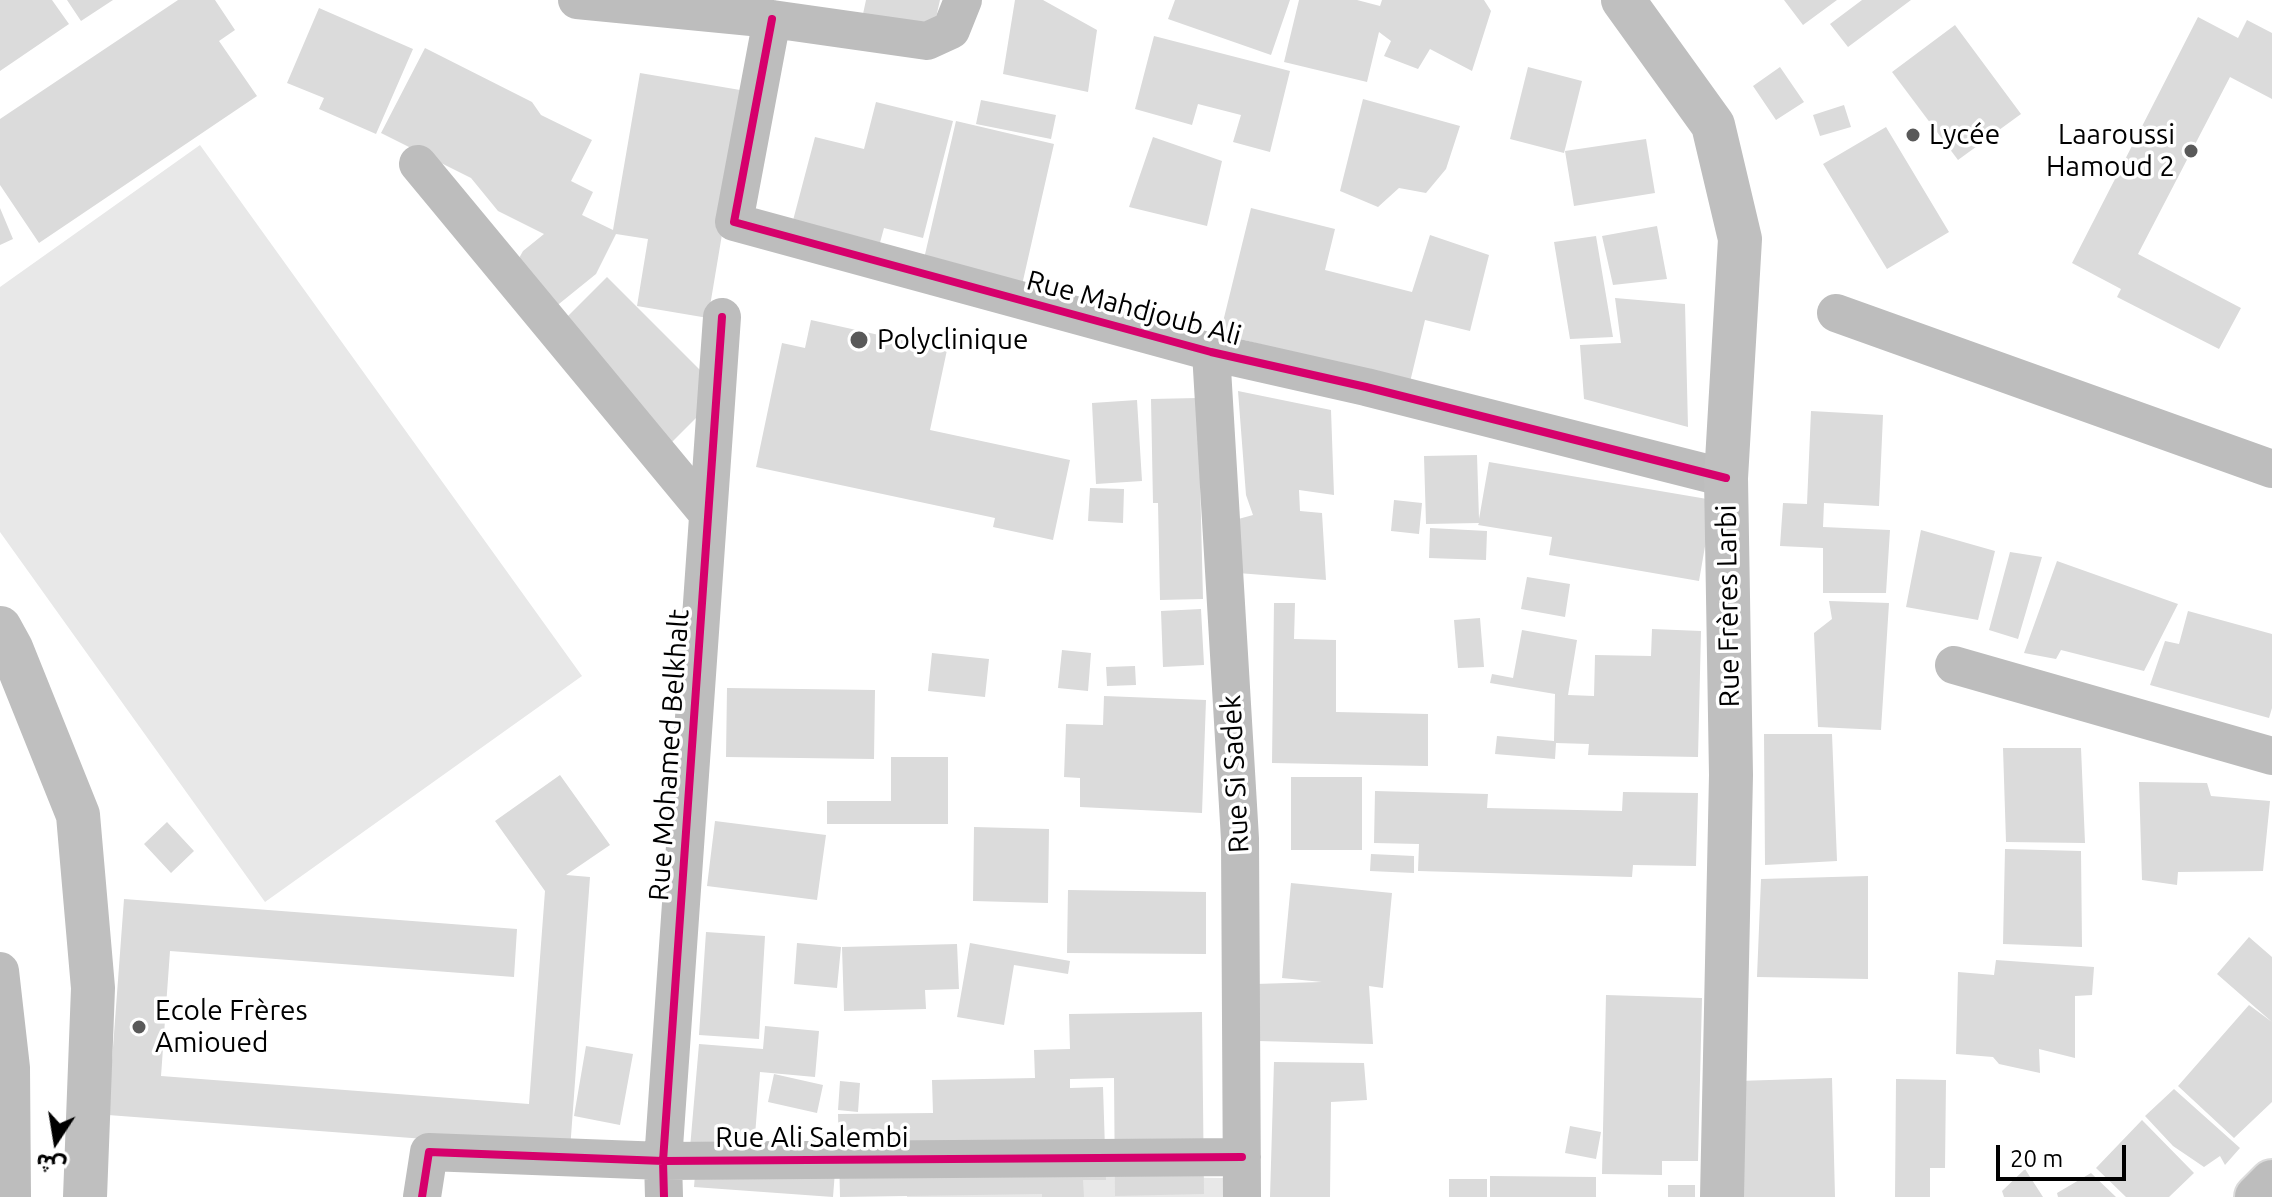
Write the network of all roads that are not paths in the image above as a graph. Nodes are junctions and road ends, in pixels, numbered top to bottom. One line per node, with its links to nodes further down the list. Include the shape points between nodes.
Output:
1 (577, 0): 4 (street)
2 (963, 0): 4 (street, via 951,30 927,41)
3 (1623, 0): 10 (main road, Rue Frères Larbi, via 1713,125 1740,239)
4 (772, 19): 8 (street, Rue Mahdjoub Ali, via 734,222)
5 (418, 164): 11 (street)
6 (1836, 313): 9 (street)
7 (722, 317): 11 (street, Rue Mohamed Belkhalt)
8 (1211, 352): 10 (street, Rue Mahdjoub Ali); 16 (street, Rue Si Sadek, via 1240,839)
9 (2272, 469)
10 (1726, 478): 23 (main road, Rue Frères Larbi, via 1731,775)
11 (708, 514): 17 (street, Rue Mohamed Belkhalt)
12 (0, 628): 20 (main road, via 78,815 93,988)
13 (1954, 665): 14 (street)
14 (2272, 756)
15 (0, 971): 19 (street, via 11,1068)
16 (1242, 1157): 17 (street, Rue Ali Salembi); 22 (street, Rue Si Sadek)
17 (663, 1179): 21 (street, Rue Ali Salembi, via 429,1152)
18 (2272, 1182): 24 (main road)
19 (12, 1197)
20 (85, 1197)
21 (422, 1197)
22 (1242, 1197)
23 (1722, 1197)
24 (2257, 1197)

